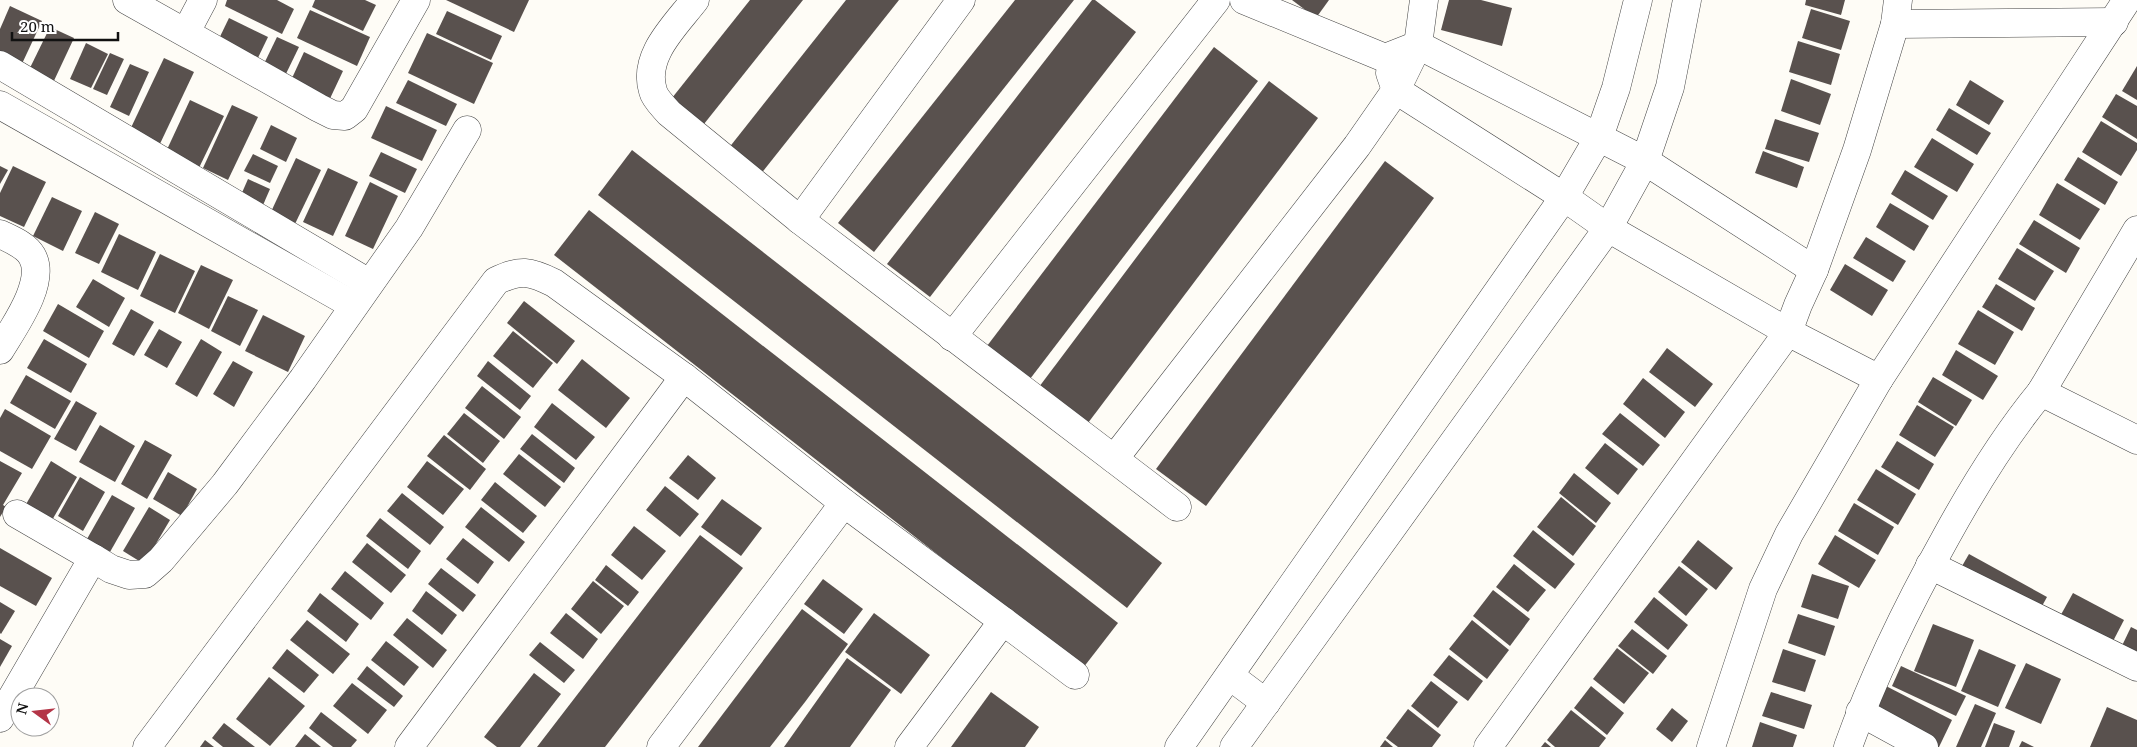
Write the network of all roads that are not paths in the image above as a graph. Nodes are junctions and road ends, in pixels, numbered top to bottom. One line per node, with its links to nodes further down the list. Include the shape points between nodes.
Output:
1 (127, 0): 13 (street)
2 (203, 0): 13 (street)
3 (416, 0): 13 (street, via 354,109 344,116 319,108)
4 (694, 0): 23 (street, via 656,51 650,72 653,93 670,113)
5 (961, 0): 23 (street)
6 (1216, 0): 31 (street)
7 (1244, 0): 15 (street)
8 (1424, 0): 14 (street)
9 (1638, 0): 20 (street, via 1616,88)
10 (1686, 0): 21 (street, via 1670,88)
11 (2121, 11): 12 (street); 34 (street)
12 (1897, 12): 27 (street, via 1857,150)
13 (186, 32)
14 (1418, 45): 15 (street); 17 (street); 20 (street)
15 (1384, 58): 17 (street)
16 (0, 65): 28 (street)
17 (1396, 90): 22 (street); 37 (street, via 1357,146)
18 (0, 106): 29 (street)
19 (467, 130): 28 (street, via 409,228)
20 (1599, 138): 21 (street); 22 (street)
21 (1645, 161): 24 (street); 27 (street)
22 (1564, 197): 24 (street); 46 (street)
23 (800, 220): 31 (street)
24 (1608, 228): 30 (street); 47 (street)
25 (2137, 230): 35 (street)
26 (0, 234): 32 (street, via 33,256 35,270 33,292)
27 (1814, 270): 30 (street)
28 (369, 284): 29 (street)
29 (353, 305): 41 (street, via 225,484 161,560 145,574 129,575 111,570)
30 (1788, 332): 34 (street); 56 (street)
31 (952, 337): 37 (street)
32 (0, 350)
33 (684, 377): 38 (street); 50 (street, via 554,283 535,273 513,272 496,281); 51 (street)
34 (1879, 379): 57 (street, via 1789,534 1763,589)
35 (2041, 392): 36 (street); 42 (street, via 2015,424 1975,485)
36 (2137, 440)
37 (1114, 459): 39 (street)
38 (844, 503): 43 (street); 52 (street)
39 (1177, 507)
40 (17, 514): 41 (street)
41 (93, 558): 49 (street)
42 (1930, 565): 44 (street); 48 (street, via 1896,629)
43 (1004, 621): 45 (street); 53 (street)
44 (2137, 667)
45 (1075, 675)
46 (1230, 676): 47 (street); 54 (street)
47 (1266, 703): 55 (street)
48 (1860, 712): 58 (street); 59 (street)
49 (0, 718)
50 (147, 747)
51 (409, 747)
52 (661, 747)
53 (909, 747)
54 (1179, 747)
55 (1234, 747)
56 (1488, 747)
57 (1711, 747)
58 (1848, 747)
59 (1924, 747)

